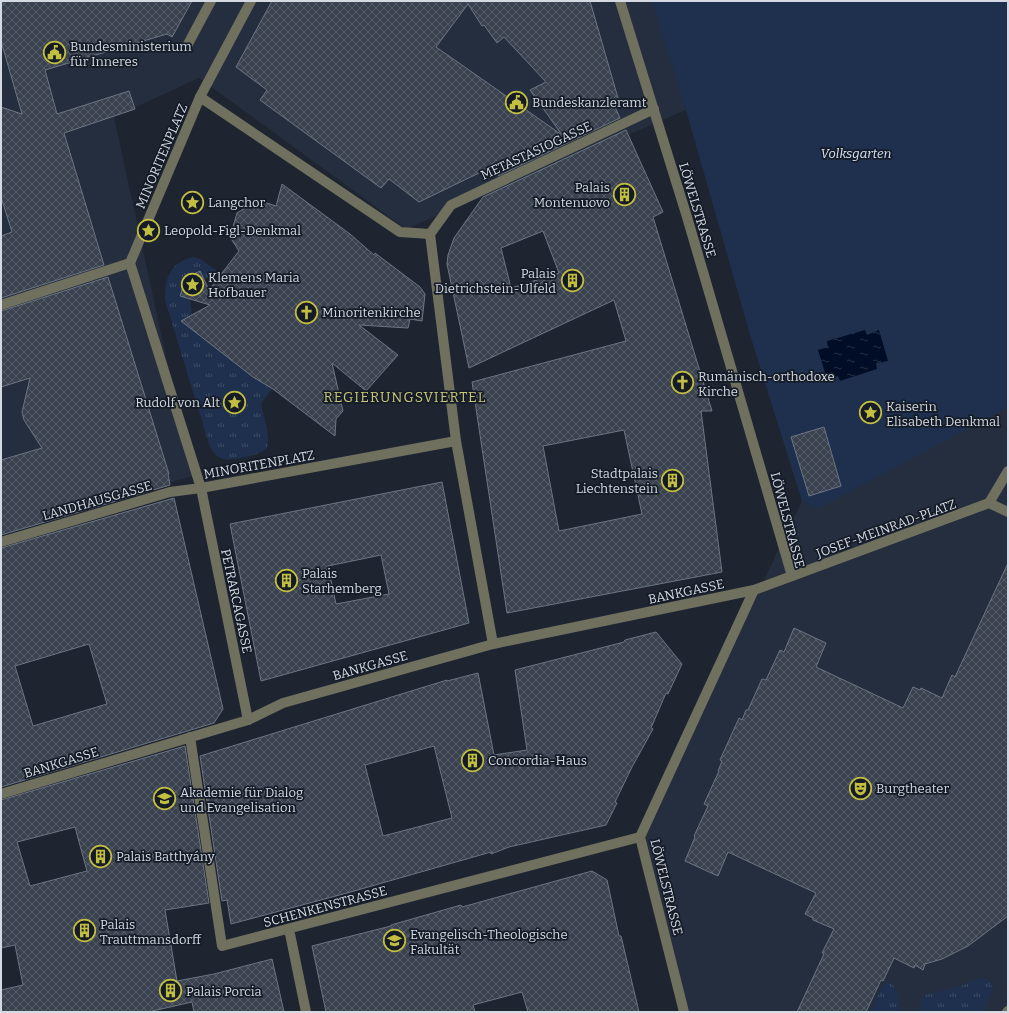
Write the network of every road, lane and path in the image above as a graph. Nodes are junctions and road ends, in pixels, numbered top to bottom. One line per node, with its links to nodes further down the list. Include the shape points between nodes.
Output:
1 (211, 1): 4 (street)
2 (251, 1): 5 (street, MINORITENPLATZ)
3 (620, 1): 6 (street, LÖWELSTRASSE)
4 (188, 44)
5 (200, 97): 7 (street, MINORITENPLATZ, via 400,232); 8 (street, MINORITENPLATZ)
6 (654, 109): 7 (street, METASTASIOGASSE, via 451,204); 16 (street, LÖWELSTRASSE)
7 (430, 234): 10 (street)
8 (130, 263): 9 (street); 12 (street, MINORITENPLATZ)
9 (1, 305)
10 (456, 441): 12 (street, MINORITENPLATZ); 18 (street)
11 (1008, 471): 13 (street)
12 (201, 488): 15 (street, LANDHAUSGASSE, via 170,492); 19 (street, PETRARCAGASSE)
13 (989, 503): 14 (street); 16 (street, JOSEF-MEINRAD-PLATZ)
14 (1008, 512)
15 (1, 542)
16 (792, 576): 17 (street, LÖWELSTRASSE)
17 (754, 590): 18 (street, BANKGASSE); 22 (street, LÖWELSTRASSE)
18 (493, 644): 19 (street, BANKGASSE, via 283,703)
19 (248, 720): 20 (street, BANKGASSE)
20 (190, 737): 21 (street, BANKGASSE); 23 (street, SCHENKENSTRASSE, via 222,946)
21 (1, 794)
22 (640, 837): 23 (street, SCHENKENSTRASSE); 25 (street, LÖWELSTRASSE)
23 (288, 928): 24 (street)
24 (306, 1012)
25 (684, 1012)

